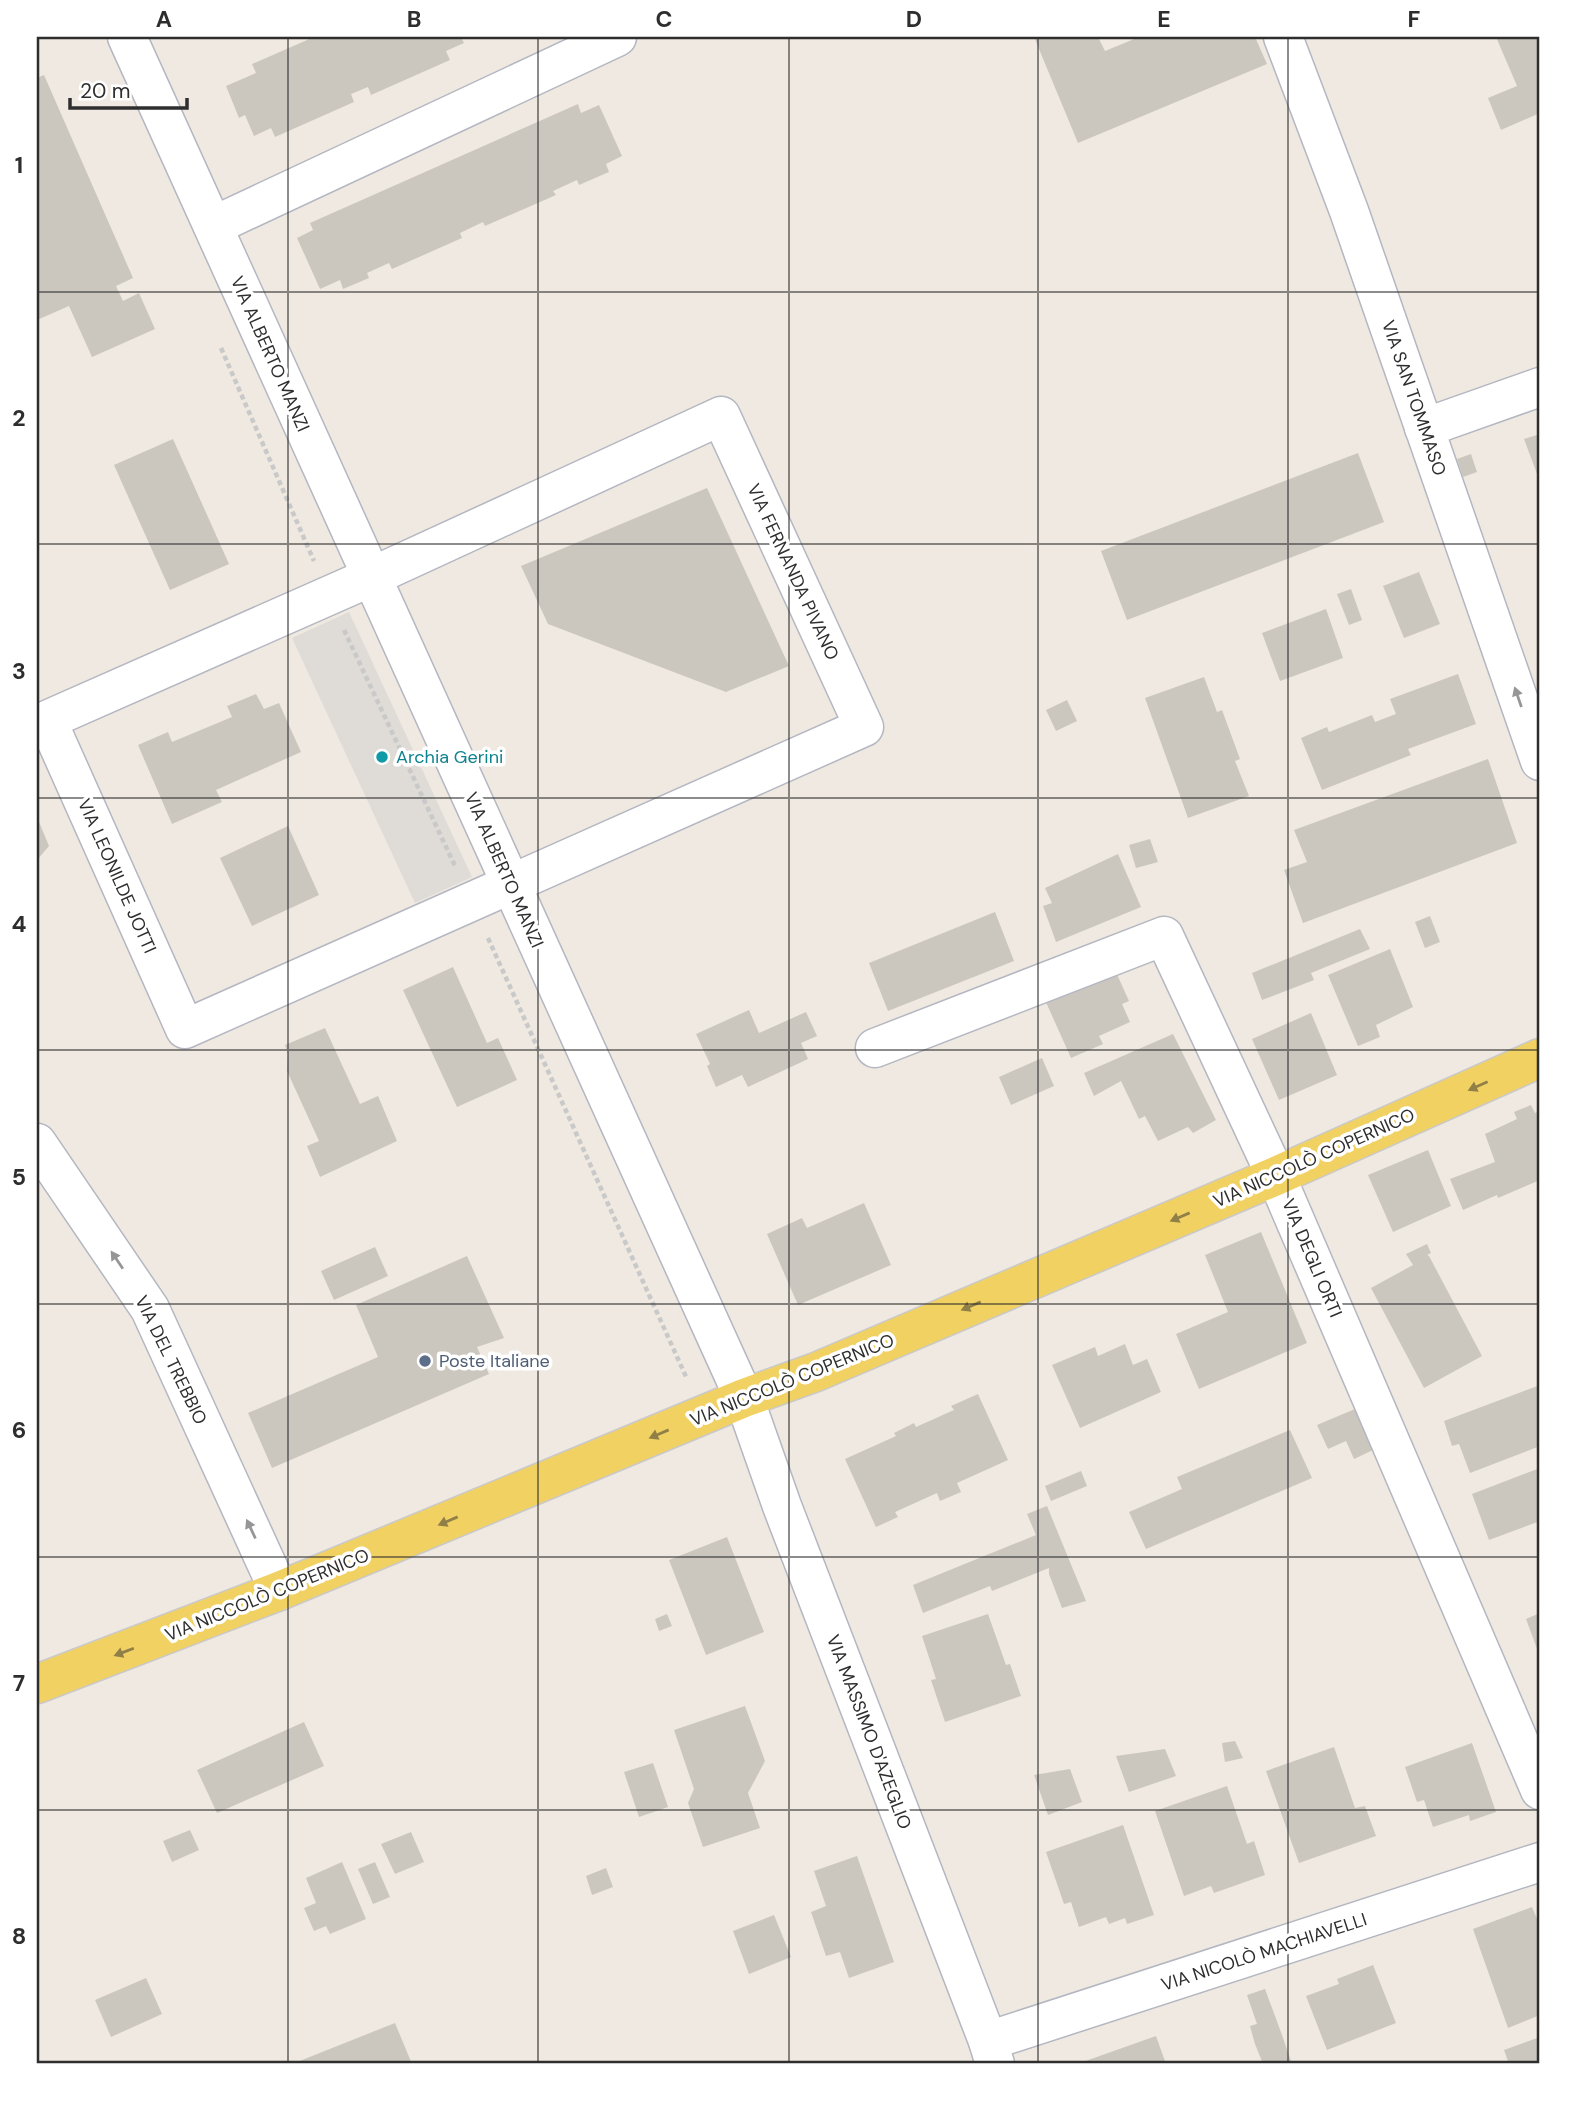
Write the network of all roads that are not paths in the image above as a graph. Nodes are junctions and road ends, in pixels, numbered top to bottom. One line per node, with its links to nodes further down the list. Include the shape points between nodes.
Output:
1 (127, 37): 4 (street, VIA ALBERTO MANZI)
2 (617, 37): 4 (street)
3 (1283, 37): 6 (street, VIA SAN TOMMASO)
4 (212, 226): 7 (street, VIA ALBERTO MANZI)
5 (1540, 387): 6 (street)
6 (1424, 428): 8 (street, VIA SAN TOMMASO, one-way to 6)
7 (371, 577): 9 (street, VIA ALBERTO MANZI); 9 (street, VIA LEONILDE JOTTI, via 47,720 185,1029); 9 (street, VIA FERNANDA PIVANO, via 722,416 858,715 863,727)
8 (1540, 761)
9 (511, 885): 14 (street, VIA ALBERTO MANZI)
10 (875, 1048): 13 (street, VIA DEGLI ORTI, via 1164,936)
11 (1540, 1058): 13 (main road, VIA NICCOLÒ COPERNICO, one-way to 13)
12 (37, 1143): 15 (street, VIA DEL TREBBIO, one-way to 12, via 150,1309)
13 (1276, 1176): 14 (main road, VIA NICCOLÒ COPERNICO, one-way to 14, via 816,1372); 17 (street, VIA DEGLI ORTI)
14 (744, 1398): 15 (main road, VIA NICCOLÒ COPERNICO, one-way to 15); 19 (street, VIA MASSIMO D'AZEGLIO)
15 (279, 1591): 16 (main road, VIA NICCOLÒ COPERNICO, one-way to 16)
16 (37, 1684)
17 (1540, 1790)
18 (1540, 1862): 19 (street, VIA NICOLÒ MACHIAVELLI)
19 (992, 2053)

